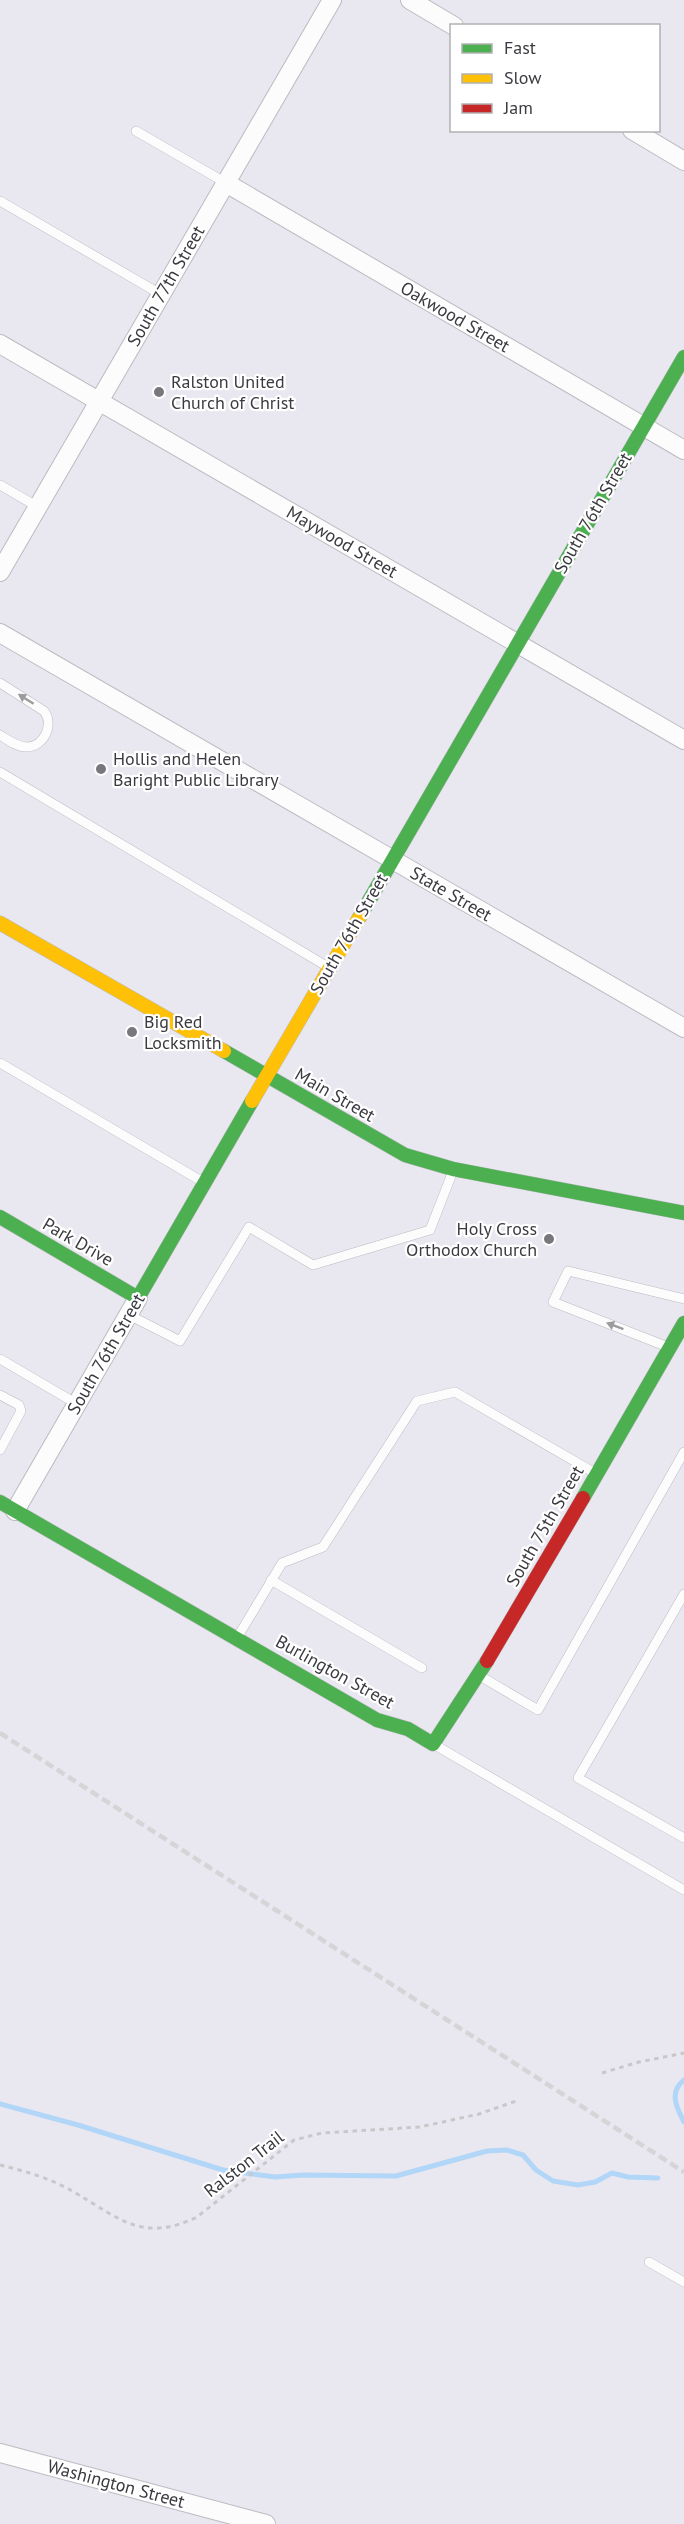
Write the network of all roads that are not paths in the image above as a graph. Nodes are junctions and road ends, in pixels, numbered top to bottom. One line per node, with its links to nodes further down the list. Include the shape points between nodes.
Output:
1 (332, 0): 7 (street, South 77th Street)
2 (410, 0): 3 (street)
3 (451, 24)
4 (136, 131): 7 (lane)
5 (635, 132): 6 (street)
6 (684, 161)
7 (226, 183): 9 (street, South 77th Street); 13 (street, Oakwood Street)
8 (0, 201): 9 (lane)
9 (162, 295): 12 (street, South 77th Street)
10 (0, 344): 12 (street, Maywood Street)
11 (684, 357): 13 (street, South 76th Street)
12 (99, 401): 16 (street, South 77th Street); 19 (street, Maywood Street)
13 (644, 426): 14 (street, Oakwood Street); 19 (street, South 76th Street)
14 (684, 450)
15 (0, 485): 16 (lane)
16 (38, 507): 17 (street, South 77th Street)
17 (0, 572)
18 (0, 633): 24 (street, State Street)
19 (518, 644): 22 (street, Maywood Street); 24 (street, South 76th Street)
20 (0, 683): 21 (lane, one-way to 20, via 29,747 42,739 49,728 49,717 44,711)
21 (0, 735)
22 (684, 740)
23 (0, 772): 26 (lane)
24 (392, 860): 26 (street, South 76th Street); 27 (street, State Street)
25 (0, 923): 29 (street, Main Street)
26 (330, 968): 29 (street, South 76th Street)
27 (684, 1028)
28 (0, 1063): 31 (lane)
29 (267, 1077): 30 (street, Main Street, via 396,1150); 31 (street, South 76th Street)
30 (453, 1170): 32 (street, Main Street); 36 (lane, via 430,1230 314,1264 249,1227 180,1341)
31 (205, 1183): 34 (street, South 76th Street)
32 (684, 1213)
33 (0, 1217): 34 (street, Park Drive)
34 (138, 1298): 36 (street, South 76th Street)
35 (684, 1299): 38 (lane, one-way to 35, via 553,1302 568,1271)
36 (129, 1315): 41 (street, South 76th Street)
37 (684, 1323): 38 (street, South 75th Street)
38 (670, 1348): 44 (street, South 75th Street)
39 (0, 1359): 41 (lane)
40 (0, 1395): 42 (lane, via 19,1405 21,1411)
41 (77, 1404): 45 (street, South 76th Street)
42 (0, 1450)
43 (684, 1452): 50 (lane, via 538,1710)
44 (597, 1474): 46 (lane, via 455,1392 417,1401 323,1547 282,1563); 50 (street, South 75th Street)
45 (5, 1508): 48 (street, Burlington Street)
46 (272, 1580): 48 (lane); 49 (lane)
47 (684, 1594): 52 (lane, via 578,1778)
48 (237, 1638): 51 (street, Burlington Street, via 377,1720 408,1729)
49 (422, 1668)
50 (478, 1675): 51 (street, South 75th Street)
51 (433, 1744): 53 (lane, Burlington Street)
52 (684, 1838)
53 (684, 1890)
54 (649, 2262): 55 (lane)
55 (684, 2282)
56 (0, 2453): 57 (street, Washington Street)
57 (266, 2524)

